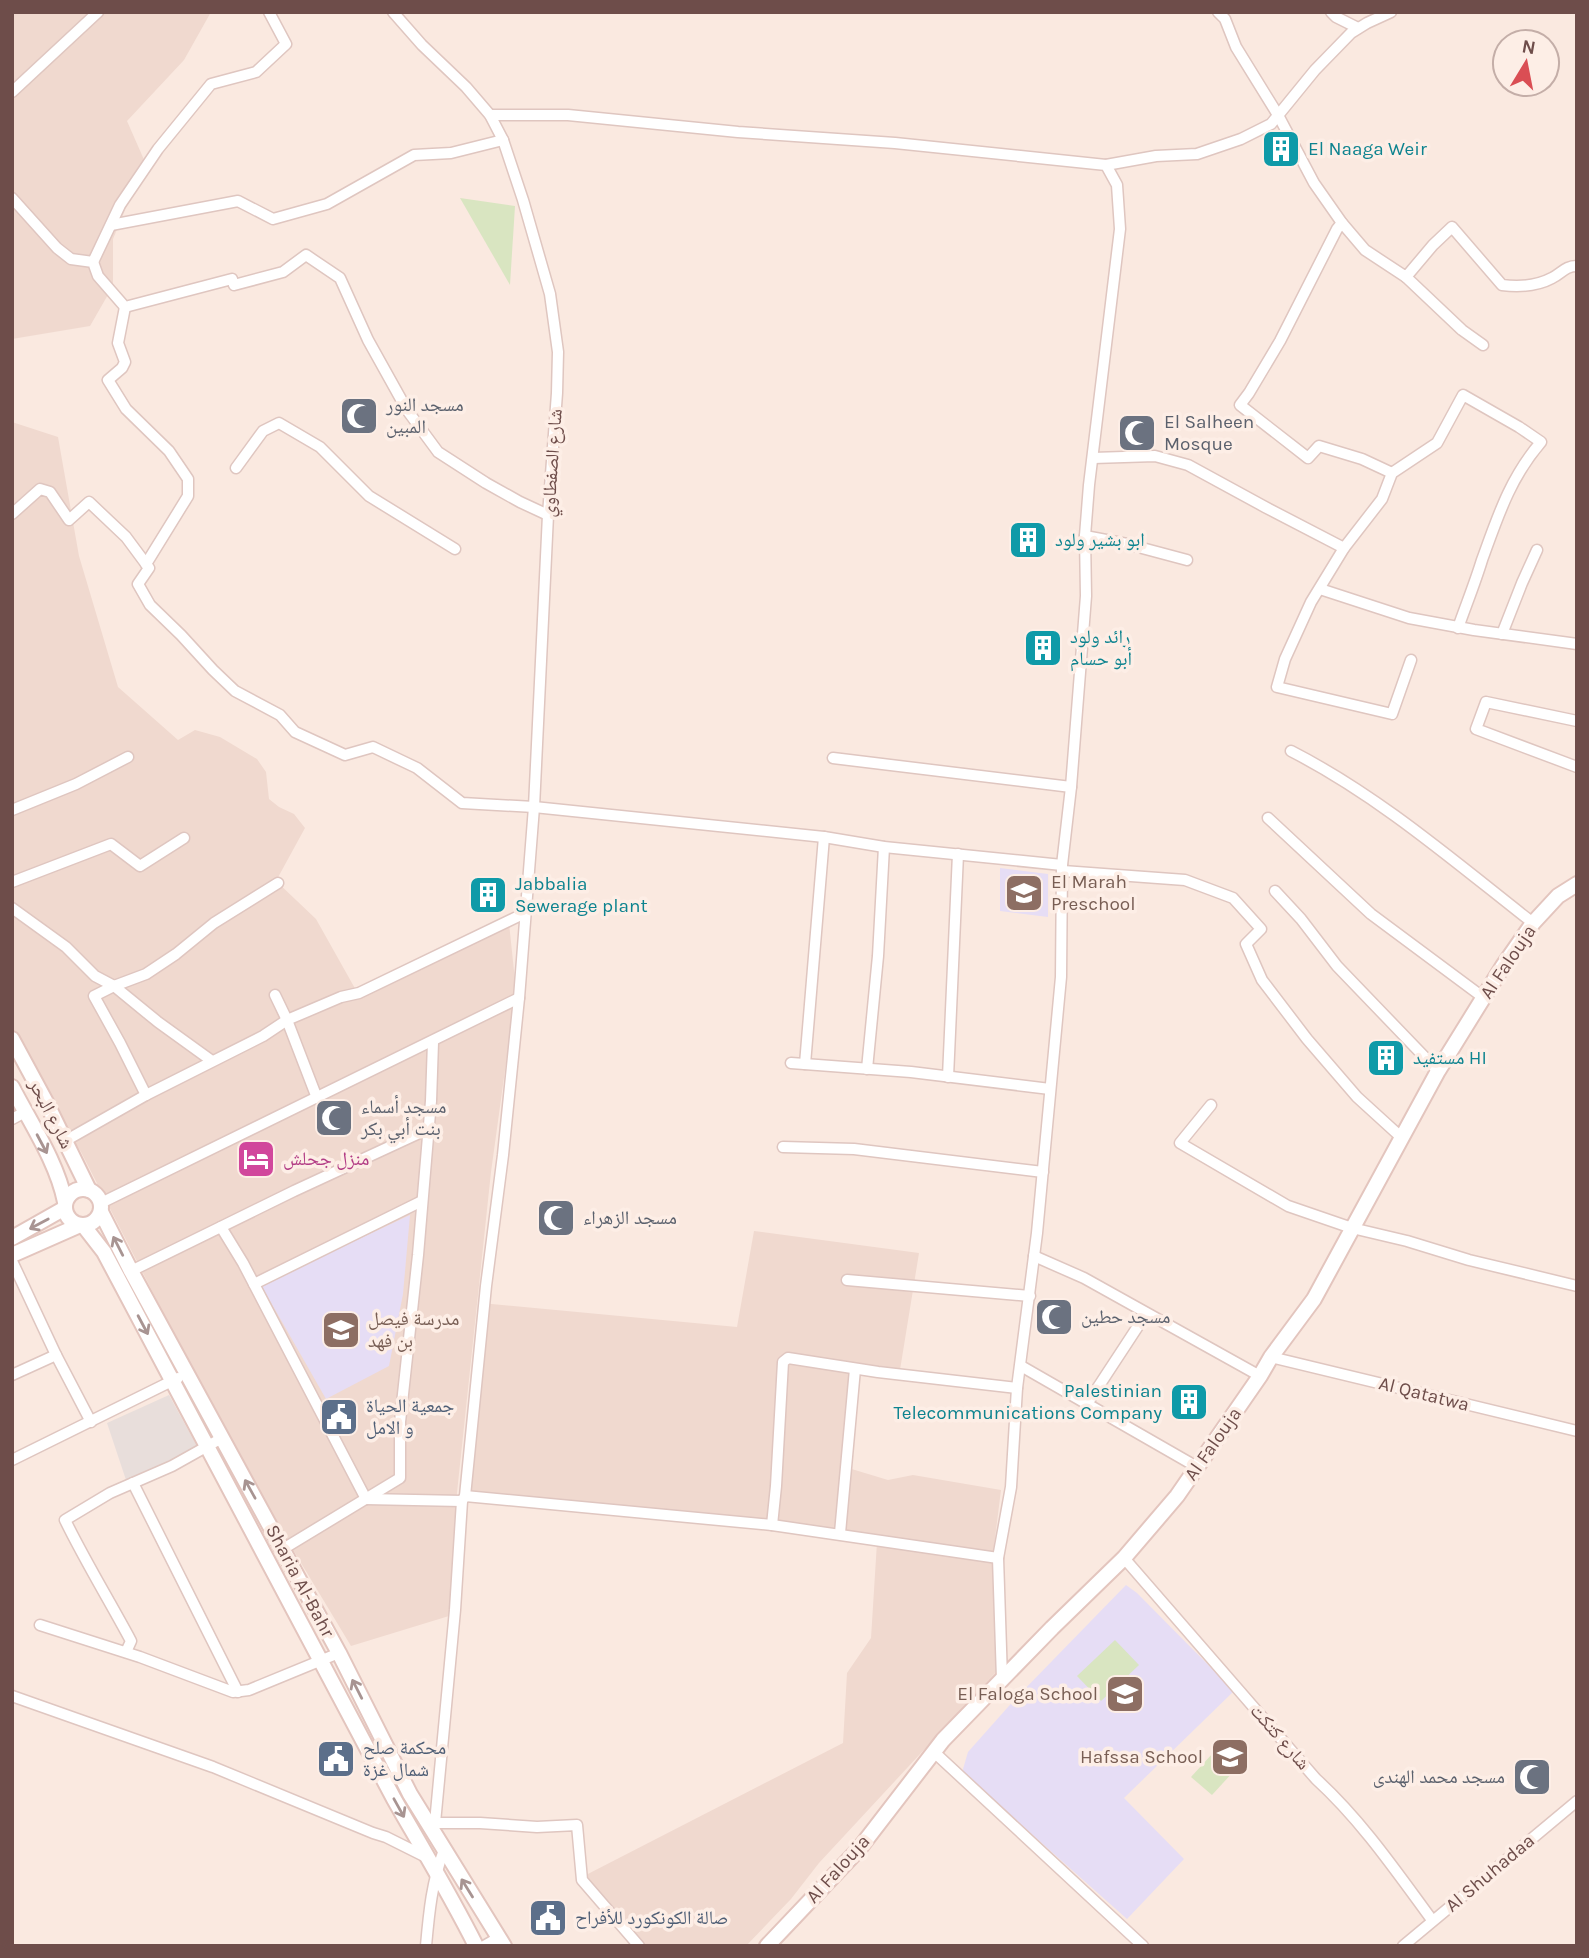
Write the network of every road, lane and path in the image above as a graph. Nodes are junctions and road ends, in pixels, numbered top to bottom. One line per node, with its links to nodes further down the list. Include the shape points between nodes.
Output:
1 (98, 12): 8 (street)
2 (269, 12): 15 (street, via 286,44 256,72 211,84 158,149)
3 (393, 12): 10 (street, شارع الصفطاوي)
4 (1218, 12): 9 (street)
5 (1331, 12): 7 (street)
6 (1391, 12): 7 (street)
7 (1358, 28): 9 (street)
8 (12, 92)
9 (1278, 114): 12 (street, via 1271,124 1241,139 1197,154); 14 (street, via 1314,183)
10 (490, 115): 11 (street, شارع الصفطاوي); 12 (street, via 568,115)
11 (503, 140): 15 (street, via 451,153 414,155 327,204 274,219 238,201); 25 (street, شارع الصفطاوي, via 550,294 558,352)
12 (1106, 165): 21 (street, via 1117,185 1120,229)
13 (12, 198): 16 (street, via 57,248 71,259)
14 (1342, 223): 18 (street, via 1365,250); 23 (street, via 1280,341 1240,405 1308,458 1319,446)
15 (111, 225): 16 (street)
16 (93, 262): 19 (street, via 98,276)
17 (1577, 266): 18 (street, via 1518,287 1502,285 1452,227)
18 (1406, 277): 20 (street)
19 (125, 307): 25 (street, via 232,279 234,285 283,272 306,256 340,278 407,410 438,452); 31 (street, via 118,343 125,362 108,380 125,409 169,451 188,479 188,496)
20 (1483, 345)
21 (1093, 458): 26 (street); 27 (street, via 1155,456 1188,465)
22 (236, 468): 28 (street, via 263,431 279,423 320,447 369,496)
23 (1392, 473): 27 (street, via 1382,499); 33 (street, via 1437,443 1463,395 1541,442 1509,489)
24 (12, 514): 31 (street, via 40,489 50,492 69,520 89,502 126,537)
25 (548, 515): 43 (street, شارع الصفطاوي)
26 (1086, 536): 30 (street); 42 (street, via 1086,596)
27 (1344, 548): 32 (street)
28 (455, 549)
29 (1537, 550): 34 (street)
30 (1186, 560)
31 (146, 564): 43 (street, via 149,568 138,584 150,606 235,691 279,716 295,732 345,755 373,747 417,768 462,803)
32 (1320, 589): 33 (street, via 1409,618); 36 (street, via 1285,659 1277,687 1392,714)
33 (1458, 628): 34 (street)
34 (1502, 634): 35 (street)
35 (1577, 644)
36 (1411, 660)
37 (1577, 721): 41 (street, via 1486,702 1476,729)
38 (1291, 751): 57 (street, via 1363,793)
39 (128, 757): 44 (street)
40 (833, 758): 42 (street)
41 (1577, 767)
42 (1071, 787): 50 (street)
43 (534, 807): 46 (street); 56 (street, شارع الصفطاوي)
44 (12, 810)
45 (1268, 818): 61 (street, via 1371,914)
46 (824, 837): 48 (street); 67 (street)
47 (184, 838): 51 (street, via 140,866 111,844)
48 (884, 847): 49 (street); 68 (street)
49 (958, 854): 50 (street); 70 (street)
50 (1063, 868): 72 (street, via 1061,977); 78 (street, via 1185,880 1233,898 1261,929 1246,944 1262,980 1357,1097)
51 (12, 882)
52 (278, 883): 58 (street, via 146,974)
53 (1577, 884): 57 (main road, Al Falouja, via 1558,896)
54 (1275, 891): 69 (street, via 1338,966)
55 (12, 908): 58 (street)
56 (524, 914): 60 (street, شارع الصفطاوي); 62 (street, via 359,993)
57 (1533, 923): 61 (main road, Al Falouja)
58 (114, 985): 65 (street); 73 (street, via 94,996)
59 (275, 995): 62 (street)
60 (519, 998): 64 (street); 117 (street, شارع الصفطاوي)
61 (1484, 998): 69 (main road, Al Falouja)
62 (287, 1020): 65 (street); 74 (street)
63 (12, 1039): 79 (main road, شارع البحر)
64 (433, 1042): 74 (street); 77 (street)
65 (212, 1061): 73 (street)
66 (791, 1063): 67 (street)
67 (805, 1064): 68 (street)
68 (867, 1069): 70 (street)
69 (1438, 1071): 78 (main road, Al Falouja)
70 (948, 1077): 72 (street)
71 (12, 1087): 76 (main road, شارع البحر)
72 (1050, 1089): 81 (street)
73 (146, 1095): 79 (street)
74 (317, 1098): 85 (street)
75 (1211, 1105): 88 (street, via 1180,1143 1288,1206)
76 (19, 1115): 84 (main road, شارع البحر, one-way to 84, via 62,1185)
77 (428, 1129): 83 (street); 87 (street)
78 (1402, 1138): 88 (main road, Al Falouja)
79 (65, 1141): 82 (main road, شارع البحر)
80 (783, 1147): 81 (street, via 854,1149)
81 (1042, 1172): 91 (street)
82 (89, 1190): 84 (main road, via 72,1193); 85 (main road, via 99,1197)
83 (422, 1201): 96 (street); 116 (street, via 400,1422 400,1478)
84 (65, 1205): 86 (main road, via 69,1219); 89 (main road, one-way to 89)
85 (101, 1207): 86 (main road, via 97,1220); 93 (main road, Sharia Al-Bahr, one-way to 85)
86 (81, 1225): 90 (main road); 106 (main road, Sharia Al-Bahr, one-way to 106, via 104,1252)
87 (220, 1227): 93 (street); 96 (street)
88 (1352, 1228): 95 (street); 100 (main road, Al Falouja, via 1314,1299)
89 (12, 1238)
90 (12, 1255)
91 (1034, 1256): 97 (street); 98 (street)
92 (12, 1261): 99 (street)
93 (131, 1270): 103 (main road, Sharia Al-Bahr)
94 (848, 1280): 97 (street)
95 (1575, 1283)
96 (254, 1284): 116 (street)
97 (1030, 1296): 101 (street)
98 (1146, 1314): 105 (street); 108 (street)
99 (56, 1355): 104 (street); 109 (street)
100 (1271, 1357): 105 (main road, Al Falouja); 110 (street, Al Qatatwa)
101 (1021, 1366): 107 (street); 108 (street)
102 (855, 1368): 107 (street); 118 (street, via 788,1358 783,1362); 119 (street)
103 (187, 1374): 106 (street); 111 (main road, Sharia Al-Bahr)
104 (12, 1375)
105 (1260, 1376): 114 (main road, Al Falouja)
106 (173, 1381): 109 (street); 112 (main road, Sharia Al-Bahr)
107 (1017, 1388): 121 (street, via 1011,1487)
108 (1087, 1404): 114 (street)
109 (91, 1422): 113 (street)
110 (1577, 1431)
111 (222, 1438): 112 (street); 120 (main road, Sharia Al-Bahr, one-way to 111)
112 (208, 1446): 115 (street); 126 (main road, Sharia Al-Bahr)
113 (12, 1460)
114 (1197, 1467): 122 (main road, Al Falouja)
115 (133, 1483): 124 (street, via 65,1520 131,1640); 128 (street)
116 (366, 1499): 117 (street); 120 (street)
117 (464, 1499): 118 (street); 132 (street, شارع الصفطاوي)
118 (772, 1525): 121 (street)
119 (840, 1534)
120 (283, 1549): 125 (main road, Sharia Al-Bahr)
121 (998, 1558): 127 (street)
122 (1124, 1558): 127 (main road, Al Falouja); 136 (street, شارع كتكت, via 1316,1779 1339,1799)
123 (40, 1625): 124 (street)
124 (126, 1652): 128 (street)
125 (339, 1653): 126 (street); 132 (main road, Sharia Al-Bahr, one-way to 125, via 410,1794)
126 (321, 1660): 128 (street); 134 (main road, Sharia Al-Bahr, one-way to 134)
127 (1002, 1679): 130 (main road, Al Falouja)
128 (238, 1692)
129 (12, 1696): 134 (street, via 214,1767)
130 (934, 1752): 142 (main road, Al Falouja, via 859,1849); 143 (street)
131 (1577, 1801): 136 (street, Al Shuhadaa)
132 (432, 1824): 133 (main road, Sharia Al-Bahr); 141 (street, via 577,1825 582,1880)
133 (444, 1850): 135 (street); 137 (main road, Sharia Al-Bahr, one-way to 133)
134 (426, 1857): 135 (main road, Sharia Al-Bahr)
135 (435, 1873): 138 (street); 139 (main road, Sharia Al-Bahr)
136 (1432, 1920): 144 (street, Al Shuhadaa)
137 (501, 1942): 140 (street)
138 (426, 1946)
139 (476, 1946)
140 (484, 1946)
141 (639, 1946)
142 (767, 1946)
143 (1143, 1946)
144 (1403, 1946)

